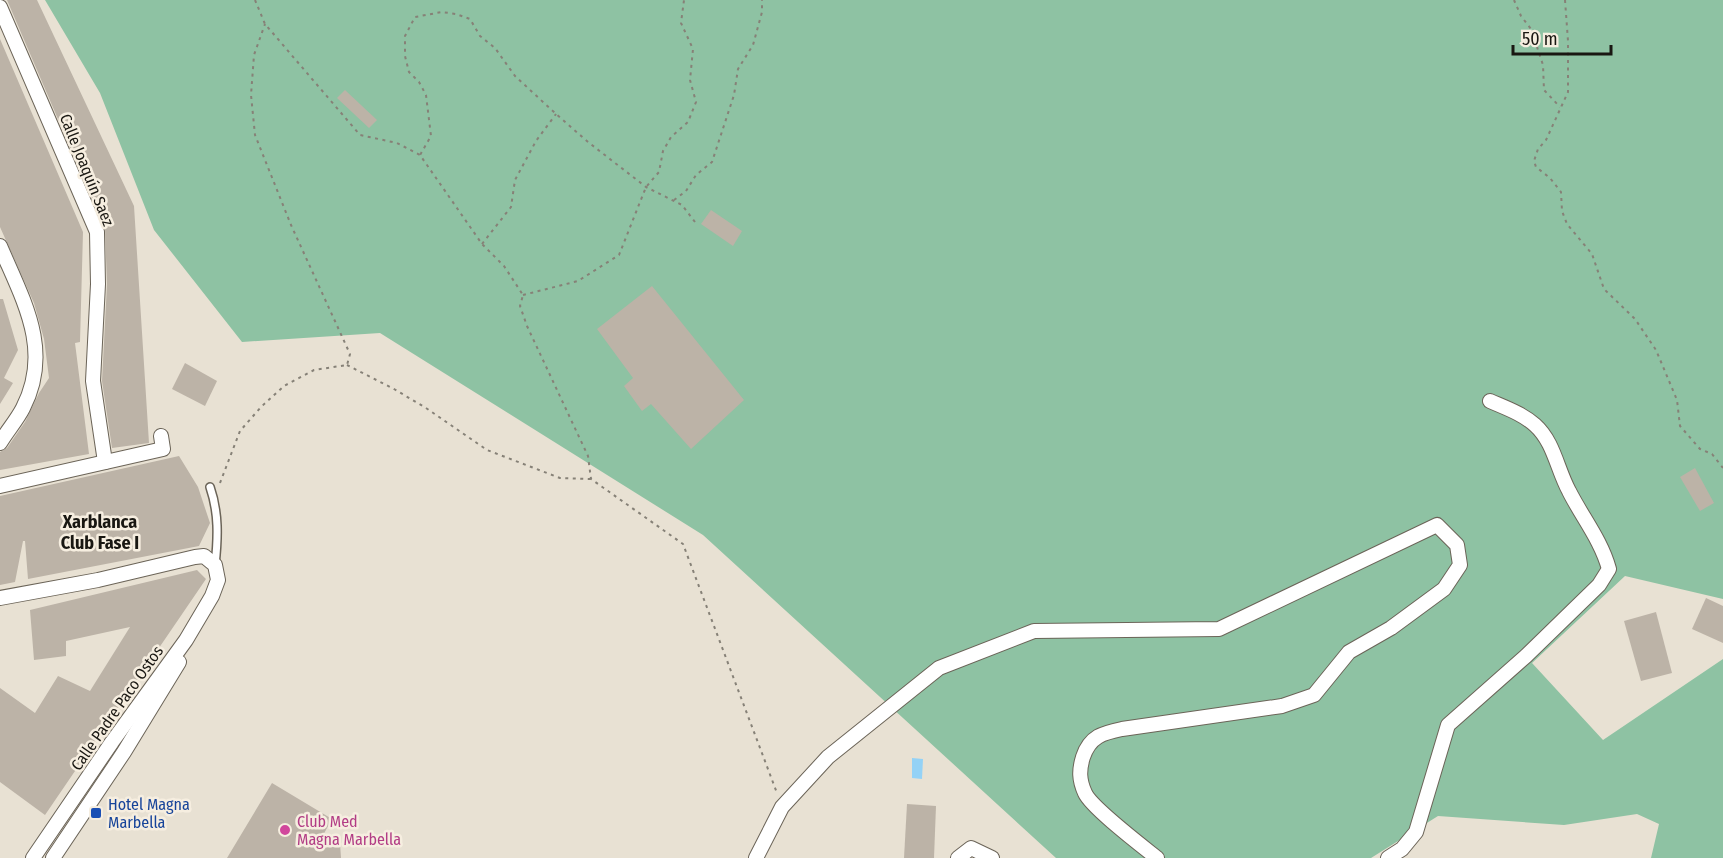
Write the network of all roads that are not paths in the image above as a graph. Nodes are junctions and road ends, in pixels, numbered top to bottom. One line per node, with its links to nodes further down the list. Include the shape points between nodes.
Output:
1 (0, 7): 7 (street, Calle Joaquín Saez, via 97,232 93,381)
2 (0, 246): 4 (street, via 29,315 36,363 23,409)
3 (1490, 401): 19 (street, via 1536,426 1551,446 1609,569 1599,585 1526,656 1448,725 1416,832)
4 (5, 424): 6 (street)
5 (161, 436): 7 (street, via 163,449)
6 (0, 443)
7 (105, 462): 8 (street)
8 (0, 486)
9 (210, 487): 10 (lane, via 218,539)
10 (215, 565): 11 (street, via 204,556 195,557); 12 (street, via 216,589)
11 (0, 598)
12 (186, 640): 13 (street, Calle Padre Paco Ostos); 14 (street, Calle Padre Paco Ostos, via 177,667)
13 (33, 858)
14 (52, 858)
15 (756, 858): 18 (street, via 782,807 828,757 939,668 1034,631 1219,628 1437,525 1457,545 1460,565 1444,589 1391,628 1349,652 1314,695 1282,706 1098,735 1085,751 1078,772 1086,795)
16 (958, 858): 17 (street, via 971,848)
17 (992, 858)
18 (1157, 858)
19 (1388, 858)

